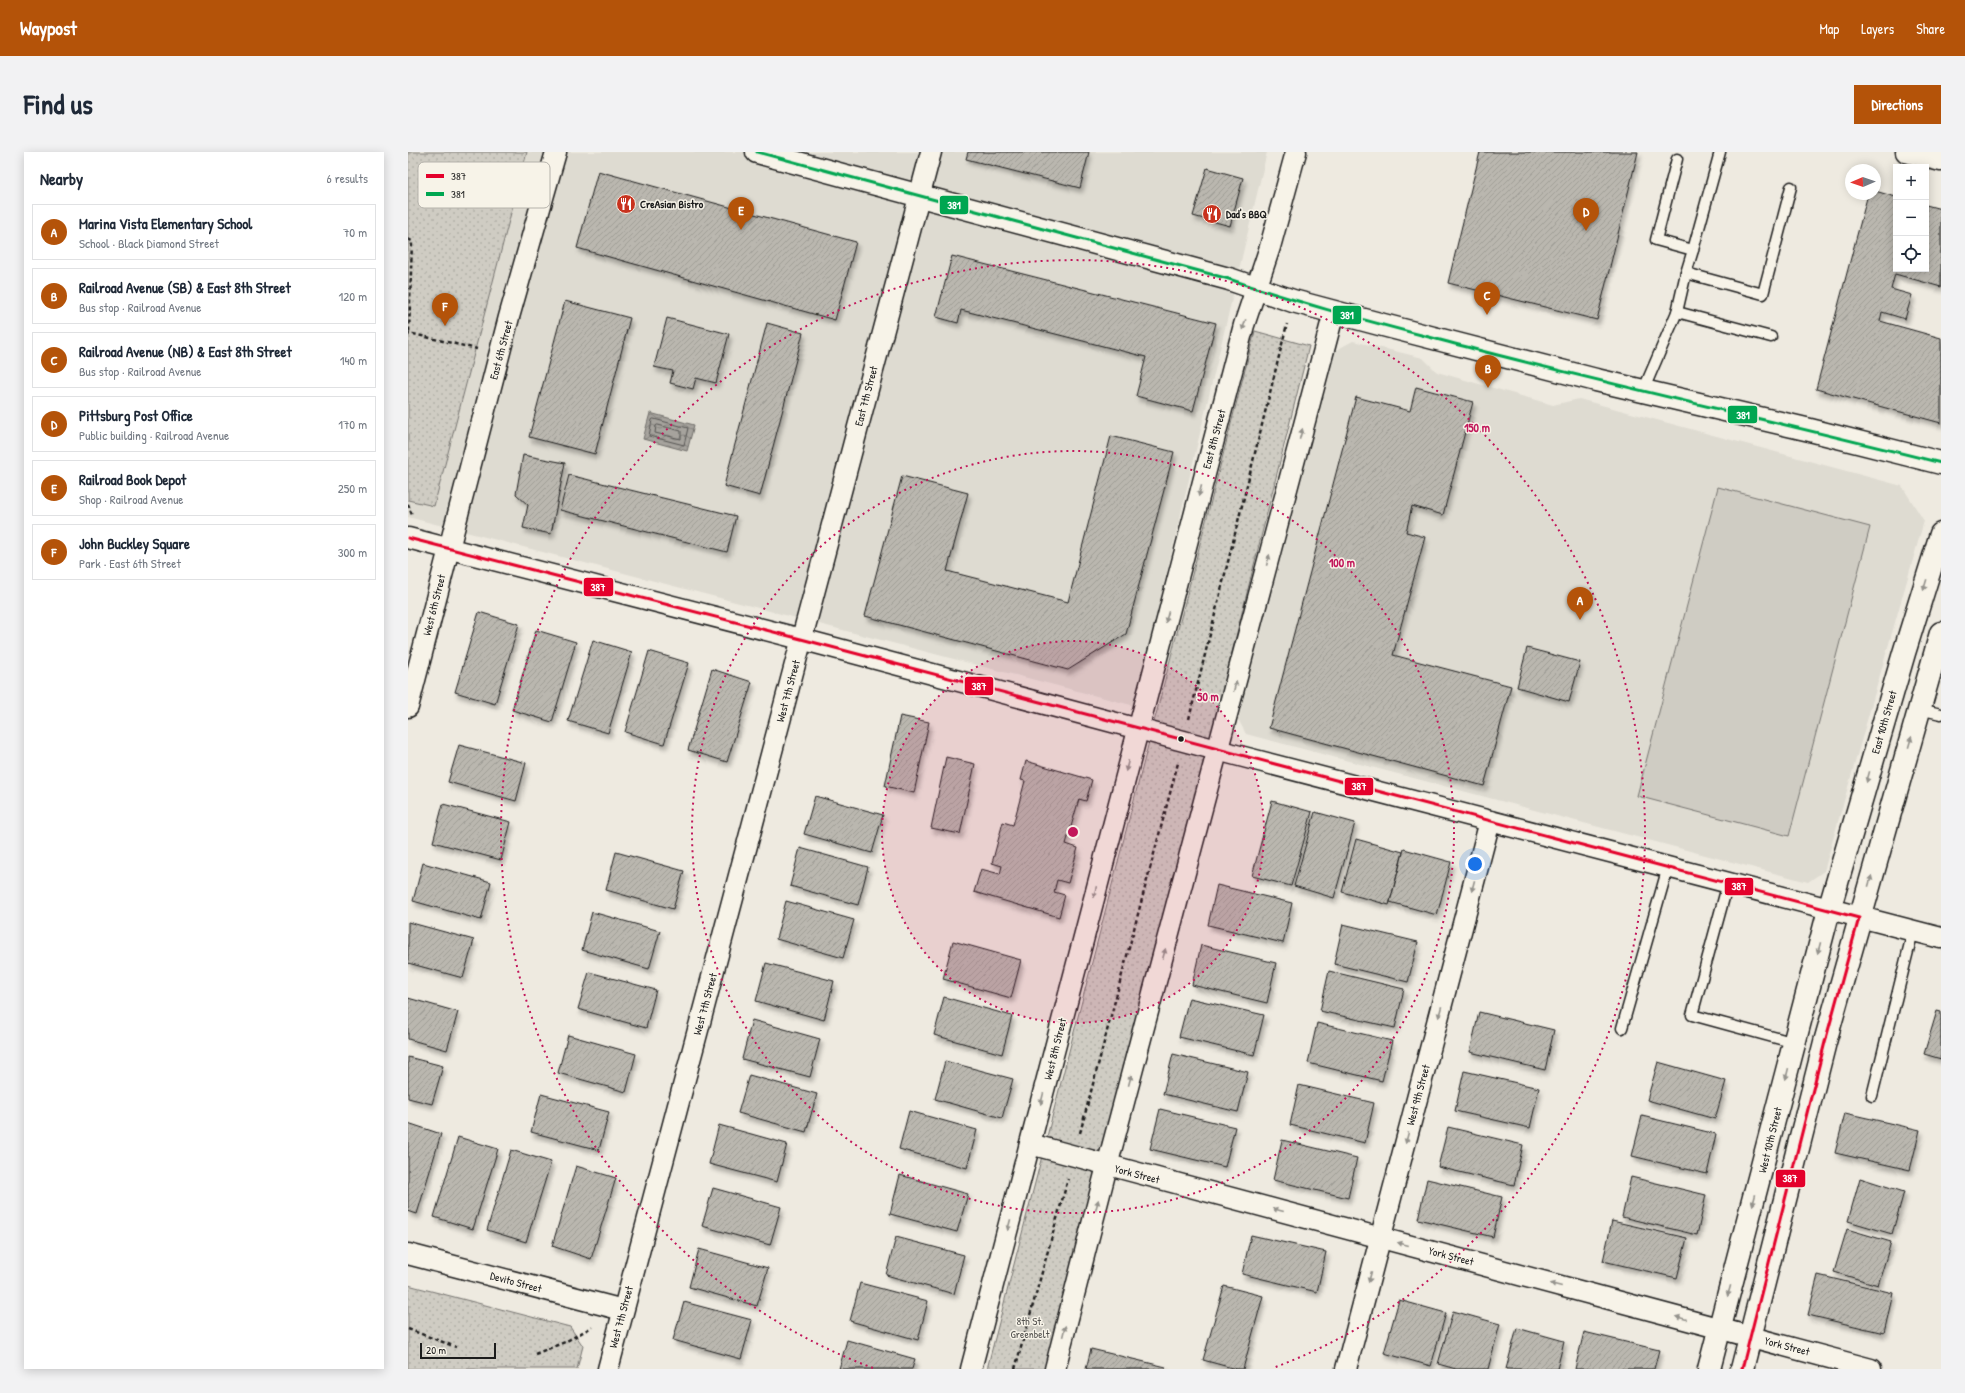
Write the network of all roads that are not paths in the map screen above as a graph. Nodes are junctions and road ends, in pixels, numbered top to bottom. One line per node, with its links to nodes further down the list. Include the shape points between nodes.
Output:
1 (556, 152): 9 (street, East 6th Street)
2 (757, 152): 11 (main road)
3 (931, 152): 11 (street, East 7th Street)
4 (1296, 152): 15 (street, East 8th Street)
5 (1720, 152): 13 (lane)
6 (1906, 152): 8 (street)
7 (1677, 159): 13 (lane, via 1656,240)
8 (1941, 162)
9 (550, 174)
10 (1791, 187): 14 (lane, via 1762,294)
11 (920, 195): 15 (main road); 25 (street, East 7th Street)
12 (541, 208): 23 (street, East 6th Street)
13 (1693, 250): 14 (lane)
14 (1686, 273): 17 (lane)
15 (1256, 288): 16 (main road); 29 (street, East 8th Street, one-way to 29)
16 (1334, 312): 19 (main road); 30 (street, one-way to 16)
17 (1677, 312): 18 (lane); 19 (lane)
18 (1771, 338)
19 (1644, 391): 20 (main road)
20 (1941, 463)
21 (1941, 534): 34 (main road, East 10th Street, one-way to 34)
22 (408, 538): 23 (street)
23 (449, 549): 25 (street); 26 (street, West 6th Street)
24 (1941, 633): 27 (main road)
25 (802, 639): 29 (street); 45 (street, West 7th Street)
26 (408, 707)
27 (1919, 709): 28 (lane); 35 (main road, one-way to 27)
28 (1941, 714)
29 (1137, 728): 30 (street); 41 (street, West 8th Street, one-way to 41)
30 (1218, 750): 31 (street); 42 (street, one-way to 30)
31 (1490, 821): 32 (street); 43 (street, West 9th Street, one-way to 43)
32 (1668, 867): 33 (street); 38 (lane)
33 (1728, 884): 34 (street); 39 (lane, via 1692,1015)
34 (1829, 910): 35 (street); 39 (main road, West 10th Street, one-way to 39)
35 (1859, 918): 36 (street); 47 (main road, via 1821,1057)
36 (1913, 931): 37 (street); 40 (lane)
37 (1941, 938)
38 (1622, 1028)
39 (1795, 1043): 46 (main road, West 10th Street, one-way to 46)
40 (1872, 1096)
41 (1030, 1144): 42 (street, York Street); 49 (street, West 8th Street, one-way to 49)
42 (1107, 1166): 43 (street, York Street, one-way to 42); 50 (street, one-way to 42)
43 (1380, 1237): 46 (street, York Street, one-way to 43); 51 (street, West 9th Street, one-way to 51)
44 (408, 1254): 45 (street, Devito Street)
45 (623, 1310): 48 (street, West 7th Street)
46 (1719, 1328): 47 (street, York Street); 52 (main road, West 10th Street)
47 (1751, 1336): 53 (main road); 54 (street, York Street)
48 (608, 1369)
49 (971, 1369)
50 (1055, 1369)
51 (1346, 1369)
52 (1709, 1369)
53 (1742, 1369)
54 (1871, 1369)

